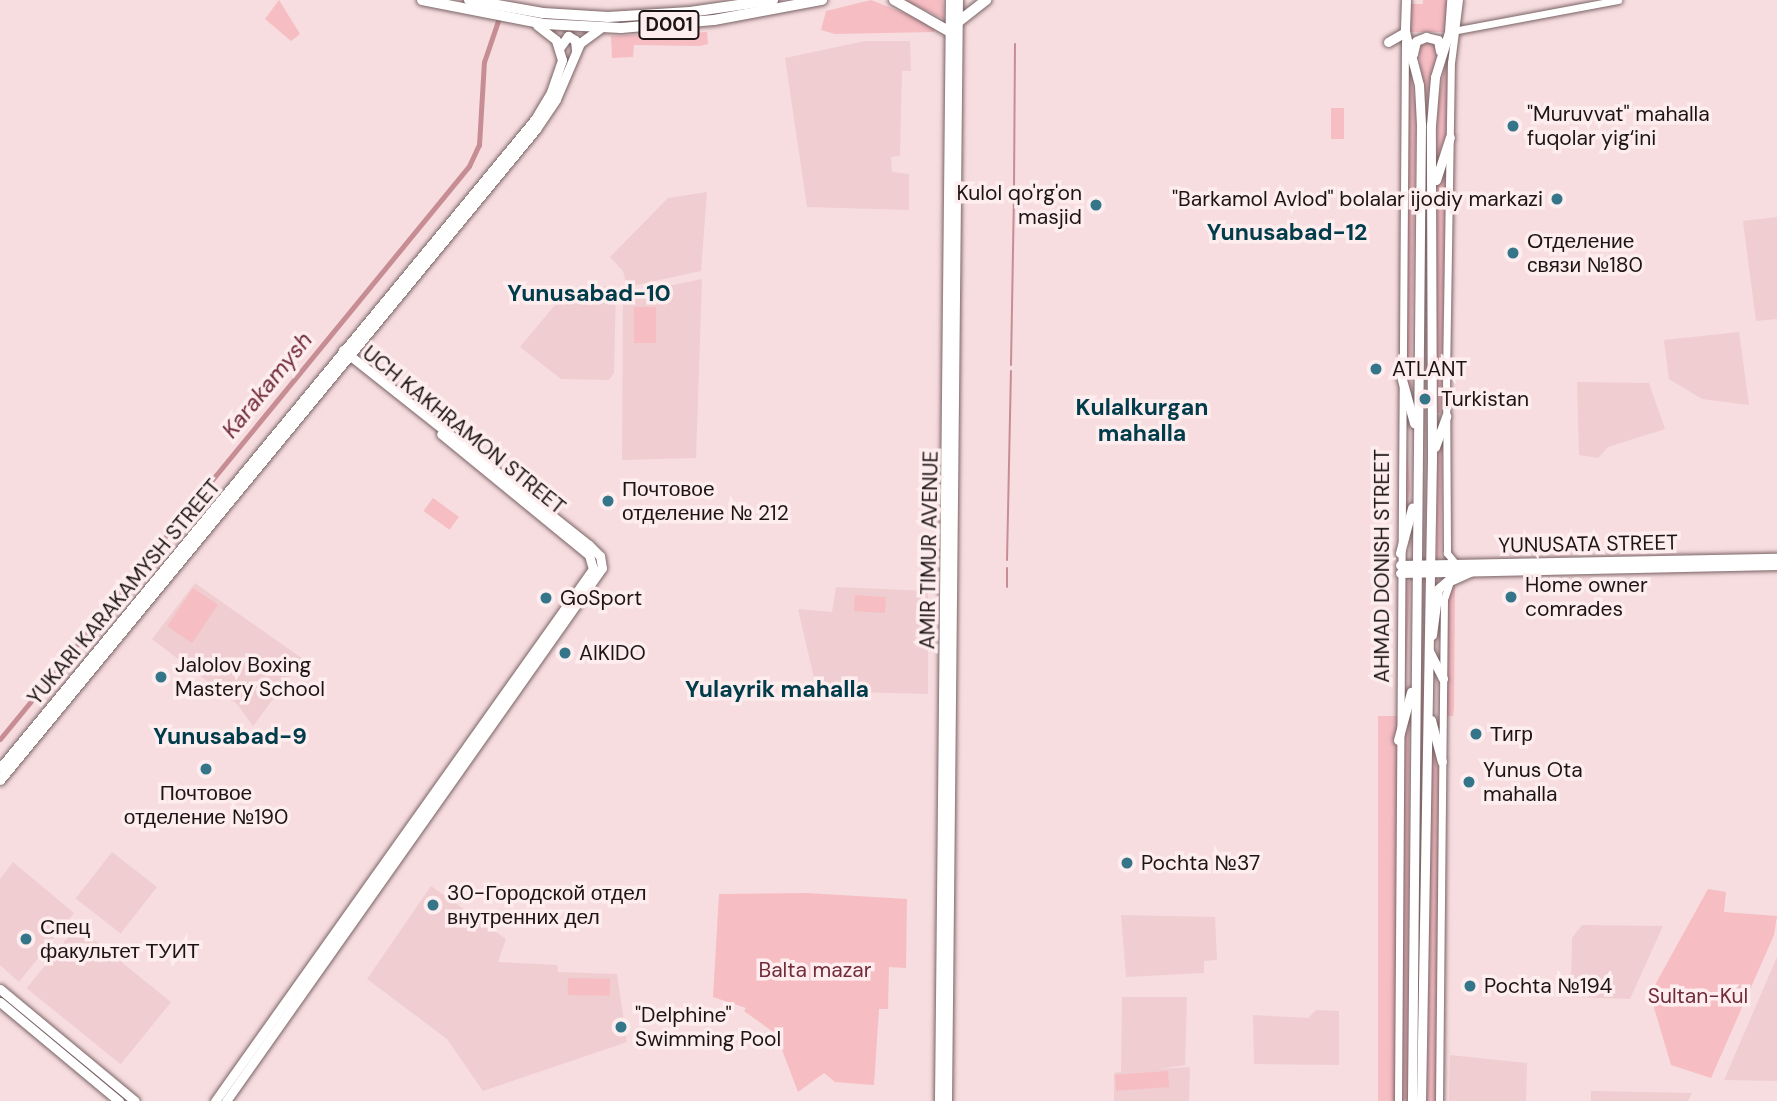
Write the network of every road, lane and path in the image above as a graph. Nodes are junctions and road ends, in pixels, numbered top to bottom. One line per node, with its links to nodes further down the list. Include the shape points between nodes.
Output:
1 (422, 0): 13 (highway, D001)
2 (469, 0): 13 (highway, D001)
3 (773, 0): 15 (highway, D001)
4 (822, 0): 15 (highway, D001)
5 (894, 0): 20 (highway)
6 (950, 0): 20 (main road, AMIR TIMUR AVENUE)
7 (958, 0): 16 (main road, AMIR TIMUR AVENUE)
8 (1406, 0): 19 (main road, AHMAD DONISH STREET)
9 (1451, 0): 24 (main road, via 1449,32)
10 (1459, 0): 18 (street)
11 (1618, 0): 18 (street)
12 (983, 1): 16 (highway)
13 (494, 10): 14 (highway, D001)
14 (518, 16): 15 (highway, D001); 17 (highway, D001); 22 (main road, via 548,31)
15 (666, 20): 17 (highway, D001)
16 (958, 22): 62 (main road, AMIR TIMUR AVENUE)
17 (602, 28): 23 (main road, YUKARI KARAKAMYSH STREET, via 585,37)
18 (1458, 30): 26 (street, via 1451,63)
19 (1405, 32): 21 (main road); 25 (main road, AHMAD DONISH STREET); 29 (street, AHMAD DONISH STREET)
20 (951, 33): 61 (main road, AMIR TIMUR AVENUE)
21 (1388, 42)
22 (560, 48): 23 (main road, via 561,40 568,36 575,40); 28 (main road, YUKARI KARAKAMYSH STREET, via 558,75 535,118)
23 (576, 50): 28 (main road, YUKARI KARAKAMYSH STREET, via 547,115)
24 (1440, 53): 25 (main road, via 1438,40 1426,37 1416,41); 27 (main road, via 1432,115)
25 (1412, 55): 31 (main road, AHMAD DONISH STREET, via 1421,125)
26 (1450, 138): 27 (main road); 30 (street)
27 (1433, 199): 32 (main road)
28 (347, 353): 42 (main road, UCH KAKHRAMON STREET, via 594,550 602,562 598,576); 47 (main road, YUKARI KARAKAMYSH STREET); 52 (main road, YUKARI KARAKAMYSH STREET)
29 (1401, 376): 31 (main road); 34 (street, AHMAD DONISH STREET)
30 (1446, 416): 32 (main road); 38 (street, via 1447,555)
31 (1417, 435): 33 (main road, AHMAD DONISH STREET)
32 (1432, 456): 37 (main road)
33 (1416, 493): 34 (main road); 40 (main road, AHMAD DONISH STREET)
34 (1400, 553): 39 (street, AHMAD DONISH STREET)
35 (1777, 558): 38 (main road, YUNUSATA STREET)
36 (1777, 565): 41 (main road, YUNUSATA STREET)
37 (1430, 568): 38 (main road, YUNUSATA STREET); 40 (main road, YUNUSATA STREET); 43 (main road)
38 (1460, 568): 41 (main road, YUNUSATA STREET); 43 (main road, via 1438,589)
39 (1400, 569): 40 (main road, YUNUSATA STREET); 48 (street, AHMAD DONISH STREET)
40 (1415, 569): 45 (main road, AHMAD DONISH STREET)
41 (1474, 572): 44 (street, via 1450,582 1444,595)
42 (556, 629): 55 (main road, UCH KAKHRAMON STREET); 55 (main road, UCH KAKHRAMON STREET)
43 (1428, 649): 44 (main road); 46 (main road)
44 (1443, 679): 50 (street)
45 (1415, 680): 48 (main road); 64 (main road, AHMAD DONISH STREET)
46 (1427, 703): 50 (main road); 65 (main road)
47 (34, 727): 49 (main road); 51 (main road, YUKARI KARAKAMYSH STREET)
48 (1398, 740): 63 (street, AHMAD DONISH STREET)
49 (0, 760)
50 (1442, 762): 66 (street)
51 (0, 768)
52 (0, 780)
53 (0, 989): 56 (main road)
54 (0, 1002): 56 (main road)
55 (281, 1017): 59 (main road, UCH KAKHRAMON STREET); 60 (main road, UCH KAKHRAMON STREET)
56 (41, 1029): 57 (main road); 58 (main road)
57 (132, 1100)
58 (119, 1101)
59 (215, 1101)
60 (226, 1101)
61 (939, 1101)
62 (947, 1101)
63 (1398, 1101)
64 (1412, 1101)
65 (1421, 1101)
66 (1439, 1101)

